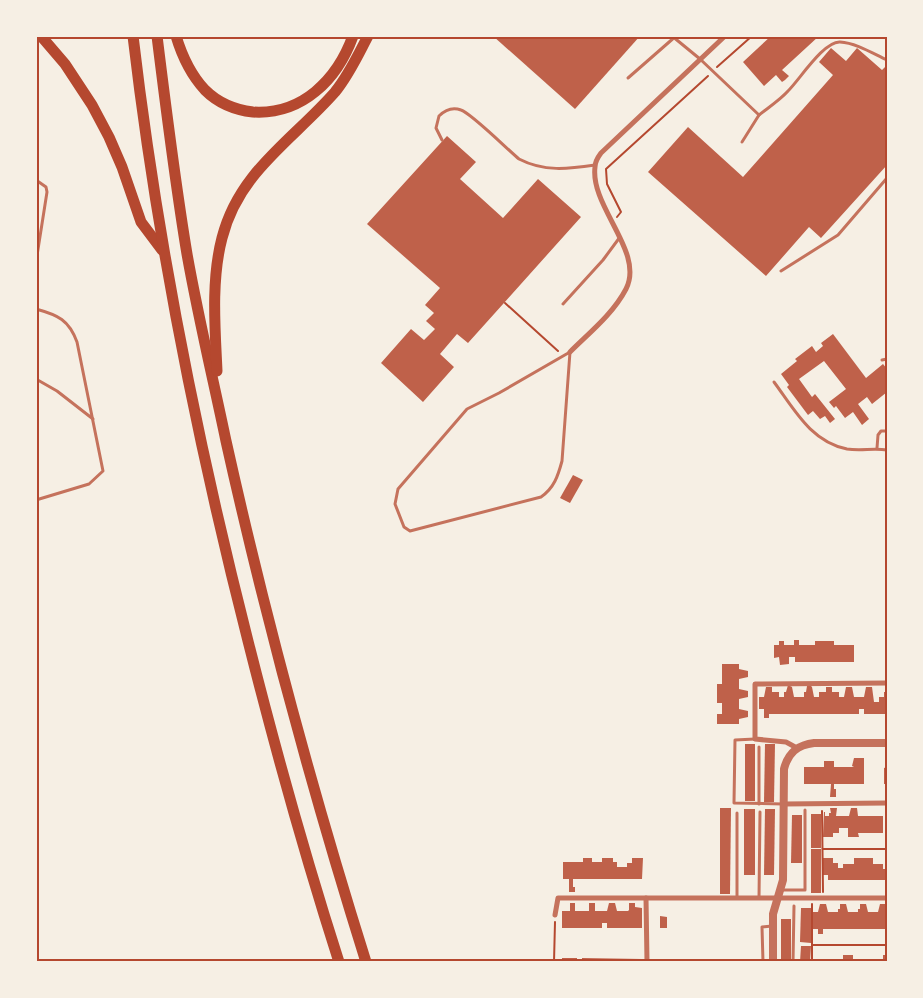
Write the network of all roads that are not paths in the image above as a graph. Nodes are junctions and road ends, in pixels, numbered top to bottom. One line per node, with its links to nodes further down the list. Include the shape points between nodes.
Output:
1 (41, 36): 19 (highway, via 65,64 92,105 118,160 141,222)
2 (134, 36): 19 (highway)
3 (158, 36): 29 (highway, via 187,254)
4 (176, 36): 5 (highway, via 190,69 205,90 224,104 246,111 274,112 314,94 339,66)
5 (353, 36)
6 (367, 36): 29 (highway, via 337,90 262,164 232,210 222,238 217,267)
7 (725, 36): 9 (street)
8 (674, 37): 9 (lane); 11 (lane)
9 (700, 59): 12 (lane); 15 (street, via 601,153)
10 (887, 60): 12 (lane, via 852,44 831,44 787,93)
11 (628, 78)
12 (759, 115): 14 (lane)
13 (442, 140): 15 (lane, via 436,128 439,116 450,109 458,109 470,115 519,159 537,167 557,169)
14 (742, 142)
15 (595, 165): 18 (street, via 598,190)
16 (887, 178): 21 (lane, via 838,234)
17 (36, 180): 20 (lane, via 46,186 47,192)
18 (620, 237): 22 (lane); 24 (street, via 629,262 626,289 608,314)
19 (164, 251): 55 (highway, via 192,402 234,586 286,782)
20 (36, 262)
21 (781, 271)
22 (563, 304)
23 (36, 309): 30 (lane, via 62,319 74,334)
24 (570, 352): 24 (lane, via 466,410 398,489 395,504 404,527 410,531 541,498 549,492 562,462)
25 (887, 359): 26 (lane)
26 (882, 360)
27 (36, 379): 30 (lane, via 57,391)
28 (774, 382): 32 (lane, via 812,432 821,438 849,449)
29 (217, 400): 56 (highway, via 284,677)
30 (93, 420): 34 (lane, via 103,471 89,484)
31 (887, 431): 32 (lane, via 878,435)
32 (877, 448): 33 (lane)
33 (887, 450)
34 (36, 500)
35 (887, 683): 36 (street, via 755,684)
36 (755, 739): 39 (street, via 786,742); 41 (lane, via 736,740 734,803)
37 (887, 743): 39 (street, via 814,743)
38 (759, 747): 41 (lane)
39 (797, 748): 42 (street, via 786,761)
40 (887, 803): 42 (street)
41 (759, 804): 42 (lane)
42 (784, 804): 46 (street)
43 (804, 810): 46 (lane, via 805,890)
44 (760, 812): 49 (lane)
45 (737, 813): 48 (lane)
46 (781, 890): 50 (street)
47 (646, 898): 48 (street); 53 (street, via 558,898); 57 (street)
48 (737, 898): 49 (street)
49 (759, 898): 50 (street)
50 (778, 898): 51 (street); 54 (street)
51 (887, 898)
52 (794, 906): 60 (lane)
53 (555, 915)
54 (773, 926): 58 (lane, via 762,927); 59 (street)
55 (339, 962)
56 (366, 962)
57 (647, 962)
58 (763, 962)
59 (773, 962)
60 (793, 962)

